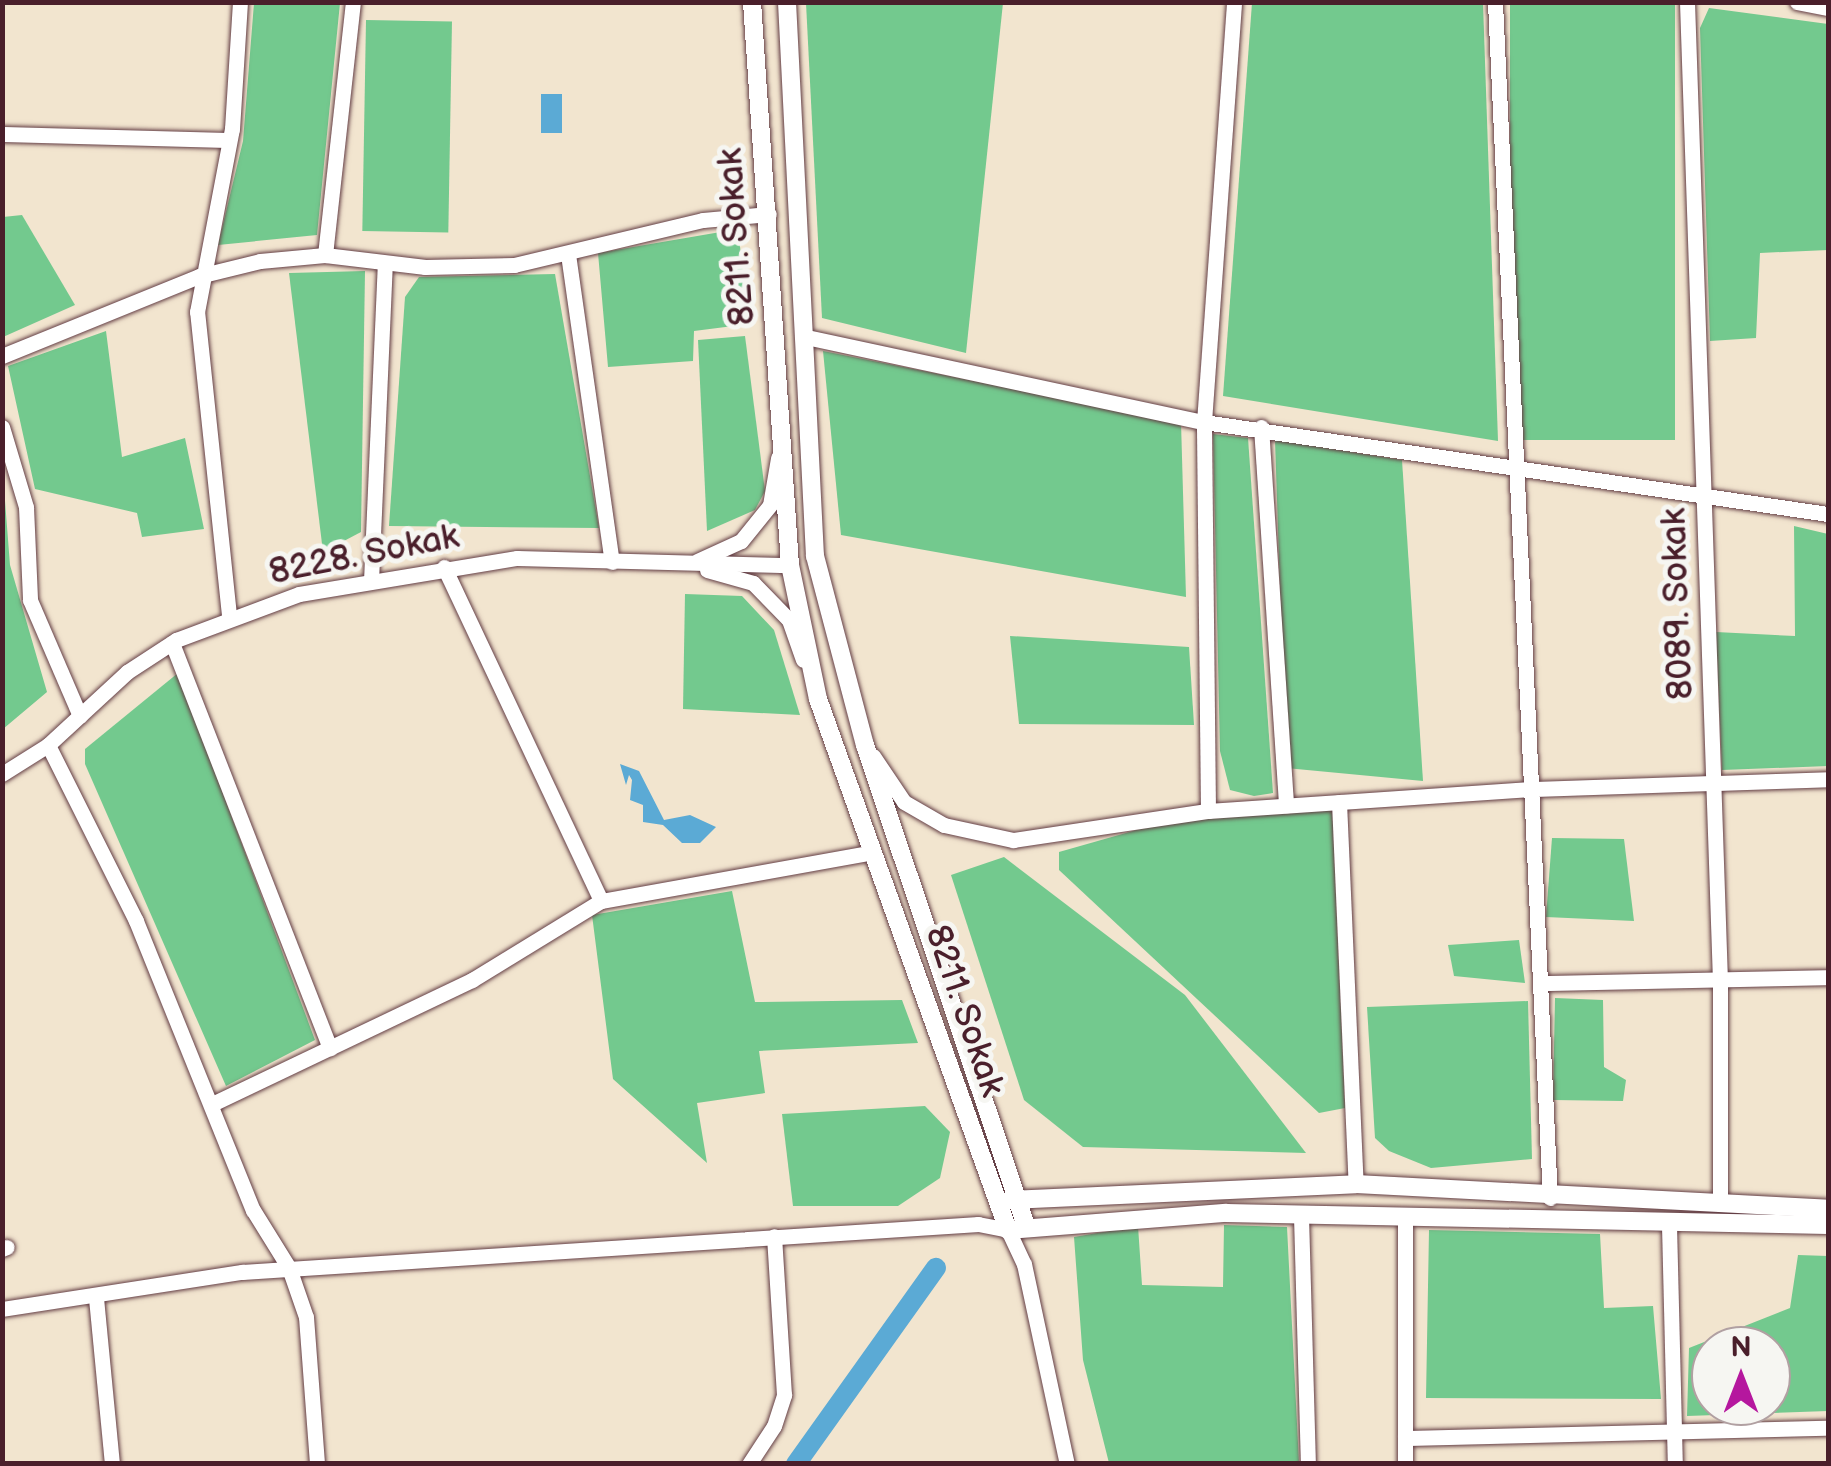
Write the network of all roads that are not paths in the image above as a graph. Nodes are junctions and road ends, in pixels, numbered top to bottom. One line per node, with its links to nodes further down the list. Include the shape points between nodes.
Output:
1 (240, 2): 11 (street)
2 (752, 2): 12 (street, 8211. Sokak)
3 (788, 2): 17 (street)
4 (1234, 2): 19 (street)
5 (1496, 2): 23 (street)
6 (1687, 2): 24 (street, 8089. Sokak)
7 (1796, 2): 9 (street)
8 (354, 3): 14 (street)
9 (1828, 8)
10 (2, 134): 11 (street)
11 (229, 140): 16 (street)
12 (769, 214): 13 (street, via 703,220); 22 (street, 8211. Sokak)
13 (568, 254): 15 (street, via 468,269); 26 (street)
14 (325, 255): 15 (street); 16 (street)
15 (385, 264): 30 (street)
16 (199, 276): 18 (street); 31 (street, via 197,312)
17 (806, 338): 19 (street); 36 (street, via 815,556)
18 (2, 356)
19 (1204, 422): 21 (street); 43 (street)
20 (2, 427): 34 (street, via 26,506 30,600)
21 (1261, 428): 23 (street); 42 (street)
22 (782, 436): 27 (street, via 770,505 741,542); 28 (street, 8211. Sokak)
23 (1513, 467): 24 (street); 40 (street)
24 (1705, 496): 25 (street); 39 (street, 8089. Sokak)
25 (1828, 514)
26 (612, 562): 27 (street, 8228. Sokak); 29 (street, 8228. Sokak, via 517,558)
27 (689, 565): 28 (street, 8228. Sokak); 33 (street, via 753,583 788,620)
28 (790, 565): 33 (street, 8211. Sokak)
29 (444, 567): 30 (street, 8228. Sokak); 45 (street)
30 (372, 580): 31 (street, 8228. Sokak)
31 (230, 615): 32 (street, 8228. Sokak)
32 (172, 643): 34 (street, 8228. Sokak, via 126,672); 49 (street)
33 (818, 699): 44 (street, 8211. Sokak)
34 (80, 716): 35 (street, 8228. Sokak)
35 (48, 745): 37 (street, 8228. Sokak); 50 (street, via 136,921)
36 (865, 745): 43 (street, via 904,802 944,825 1012,840); 52 (street)
37 (2, 774)
38 (1828, 779): 39 (street)
39 (1714, 783): 40 (street); 47 (street, 8089. Sokak)
40 (1534, 788): 41 (street); 48 (street)
41 (1339, 802): 42 (street); 51 (street)
42 (1286, 806): 43 (street)
43 (1208, 811)
44 (873, 852): 45 (street); 54 (street, 8211. Sokak)
45 (601, 901): 49 (street, via 472,980)
46 (1828, 977): 47 (street)
47 (1720, 981): 48 (street); 55 (street, 8089. Sokak)
48 (1544, 983): 53 (street)
49 (330, 1048): 50 (street)
50 (212, 1104): 64 (street, via 254,1210)
51 (1356, 1184): 52 (street); 53 (street)
52 (1018, 1198): 54 (street); 62 (street)
53 (1550, 1198): 55 (street)
54 (995, 1201): 59 (street); 62 (street, 8211. Sokak)
55 (1720, 1204): 56 (street)
56 (1828, 1209)
57 (1301, 1216): 58 (street); 62 (street, via 1226,1213); 74 (street)
58 (1405, 1222): 61 (street); 69 (street)
59 (978, 1224): 62 (street); 63 (street)
60 (1828, 1224): 61 (street)
61 (1669, 1225): 67 (street)
62 (1017, 1228): 73 (street)
63 (774, 1236): 64 (street); 72 (street, via 784,1394 774,1426)
64 (288, 1268): 65 (street); 71 (street, via 306,1318)
65 (96, 1298): 66 (street); 70 (street)
66 (2, 1309)
67 (1673, 1428): 68 (street); 69 (street); 76 (street)
68 (1828, 1428)
69 (1405, 1438): 75 (street)
70 (112, 1464)
71 (317, 1464)
72 (749, 1464)
73 (1068, 1464)
74 (1308, 1464)
75 (1405, 1464)
76 (1675, 1464)

